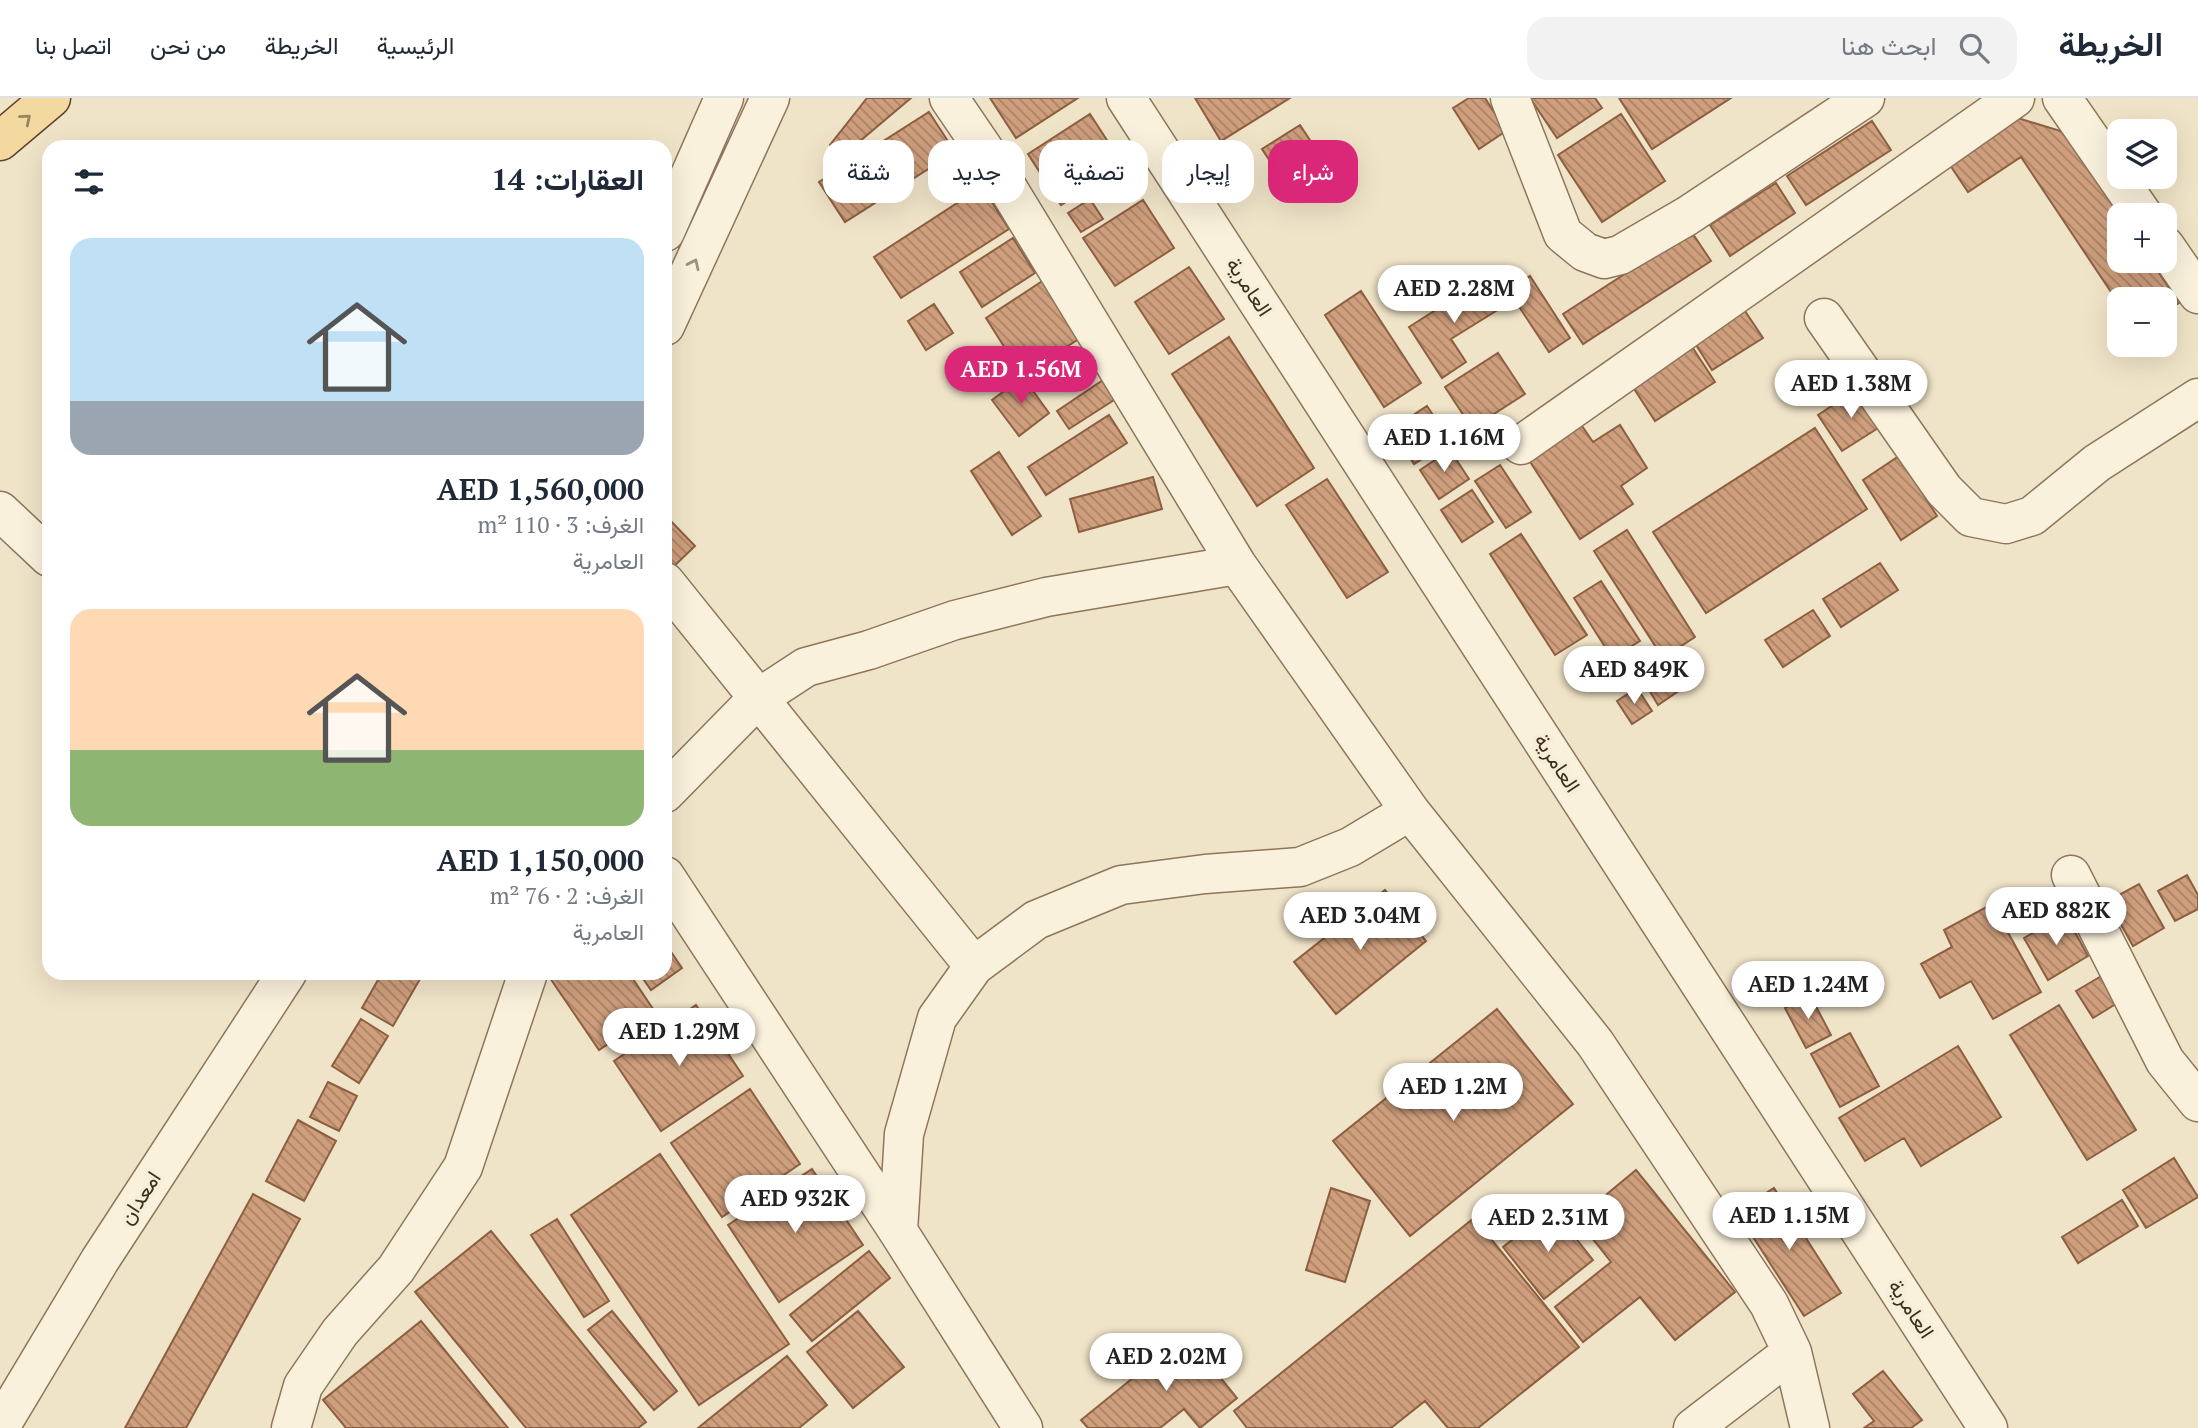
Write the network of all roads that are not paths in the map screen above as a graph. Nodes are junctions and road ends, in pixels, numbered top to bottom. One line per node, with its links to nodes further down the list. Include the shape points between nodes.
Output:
1 (51, 98): 10 (main road, one-way to 1)
2 (724, 98): 12 (street)
3 (770, 98): 15 (street, one-way to 3)
4 (949, 98): 21 (street)
5 (1126, 98): 39 (street, العامرية)
6 (1510, 98): 7 (street, via 1563,233 1585,252 1604,259 1620,255 1687,216)
7 (1865, 98)
8 (2015, 98): 18 (street)
9 (2062, 98): 11 (street)
10 (0, 141)
11 (2135, 203)
12 (672, 216)
13 (2177, 263): 14 (street)
14 (2198, 294)
15 (672, 311)
16 (1824, 318): 17 (street, via 1944,490 1971,517 2006,524 2032,516 2097,463)
17 (2198, 398)
18 (1521, 445)
19 (0, 511): 20 (street)
20 (42, 550)
21 (1237, 565): 23 (street, via 1045,597 955,620 806,667); 25 (street)
22 (672, 591): 23 (street)
23 (757, 699): 24 (street); 28 (street)
24 (672, 786)
25 (1410, 811): 28 (street, via 1350,847 1300,867 1121,886 1037,920); 33 (street, via 1595,1043 1769,1304)
26 (2071, 875): 31 (street, via 2165,1061)
27 (672, 887): 32 (street)
28 (974, 966): 32 (street, via 937,1018 904,1134)
29 (282, 980): 34 (street, امعدان, via 100,1260)
30 (526, 980): 35 (street, via 463,1167 396,1269 340,1332 303,1385)
31 (2198, 1102)
32 (898, 1231): 36 (street)
33 (1792, 1352): 37 (street); 38 (street)
34 (0, 1427)
35 (291, 1428)
36 (1023, 1428)
37 (1693, 1428)
38 (1810, 1428)
39 (1988, 1428)

